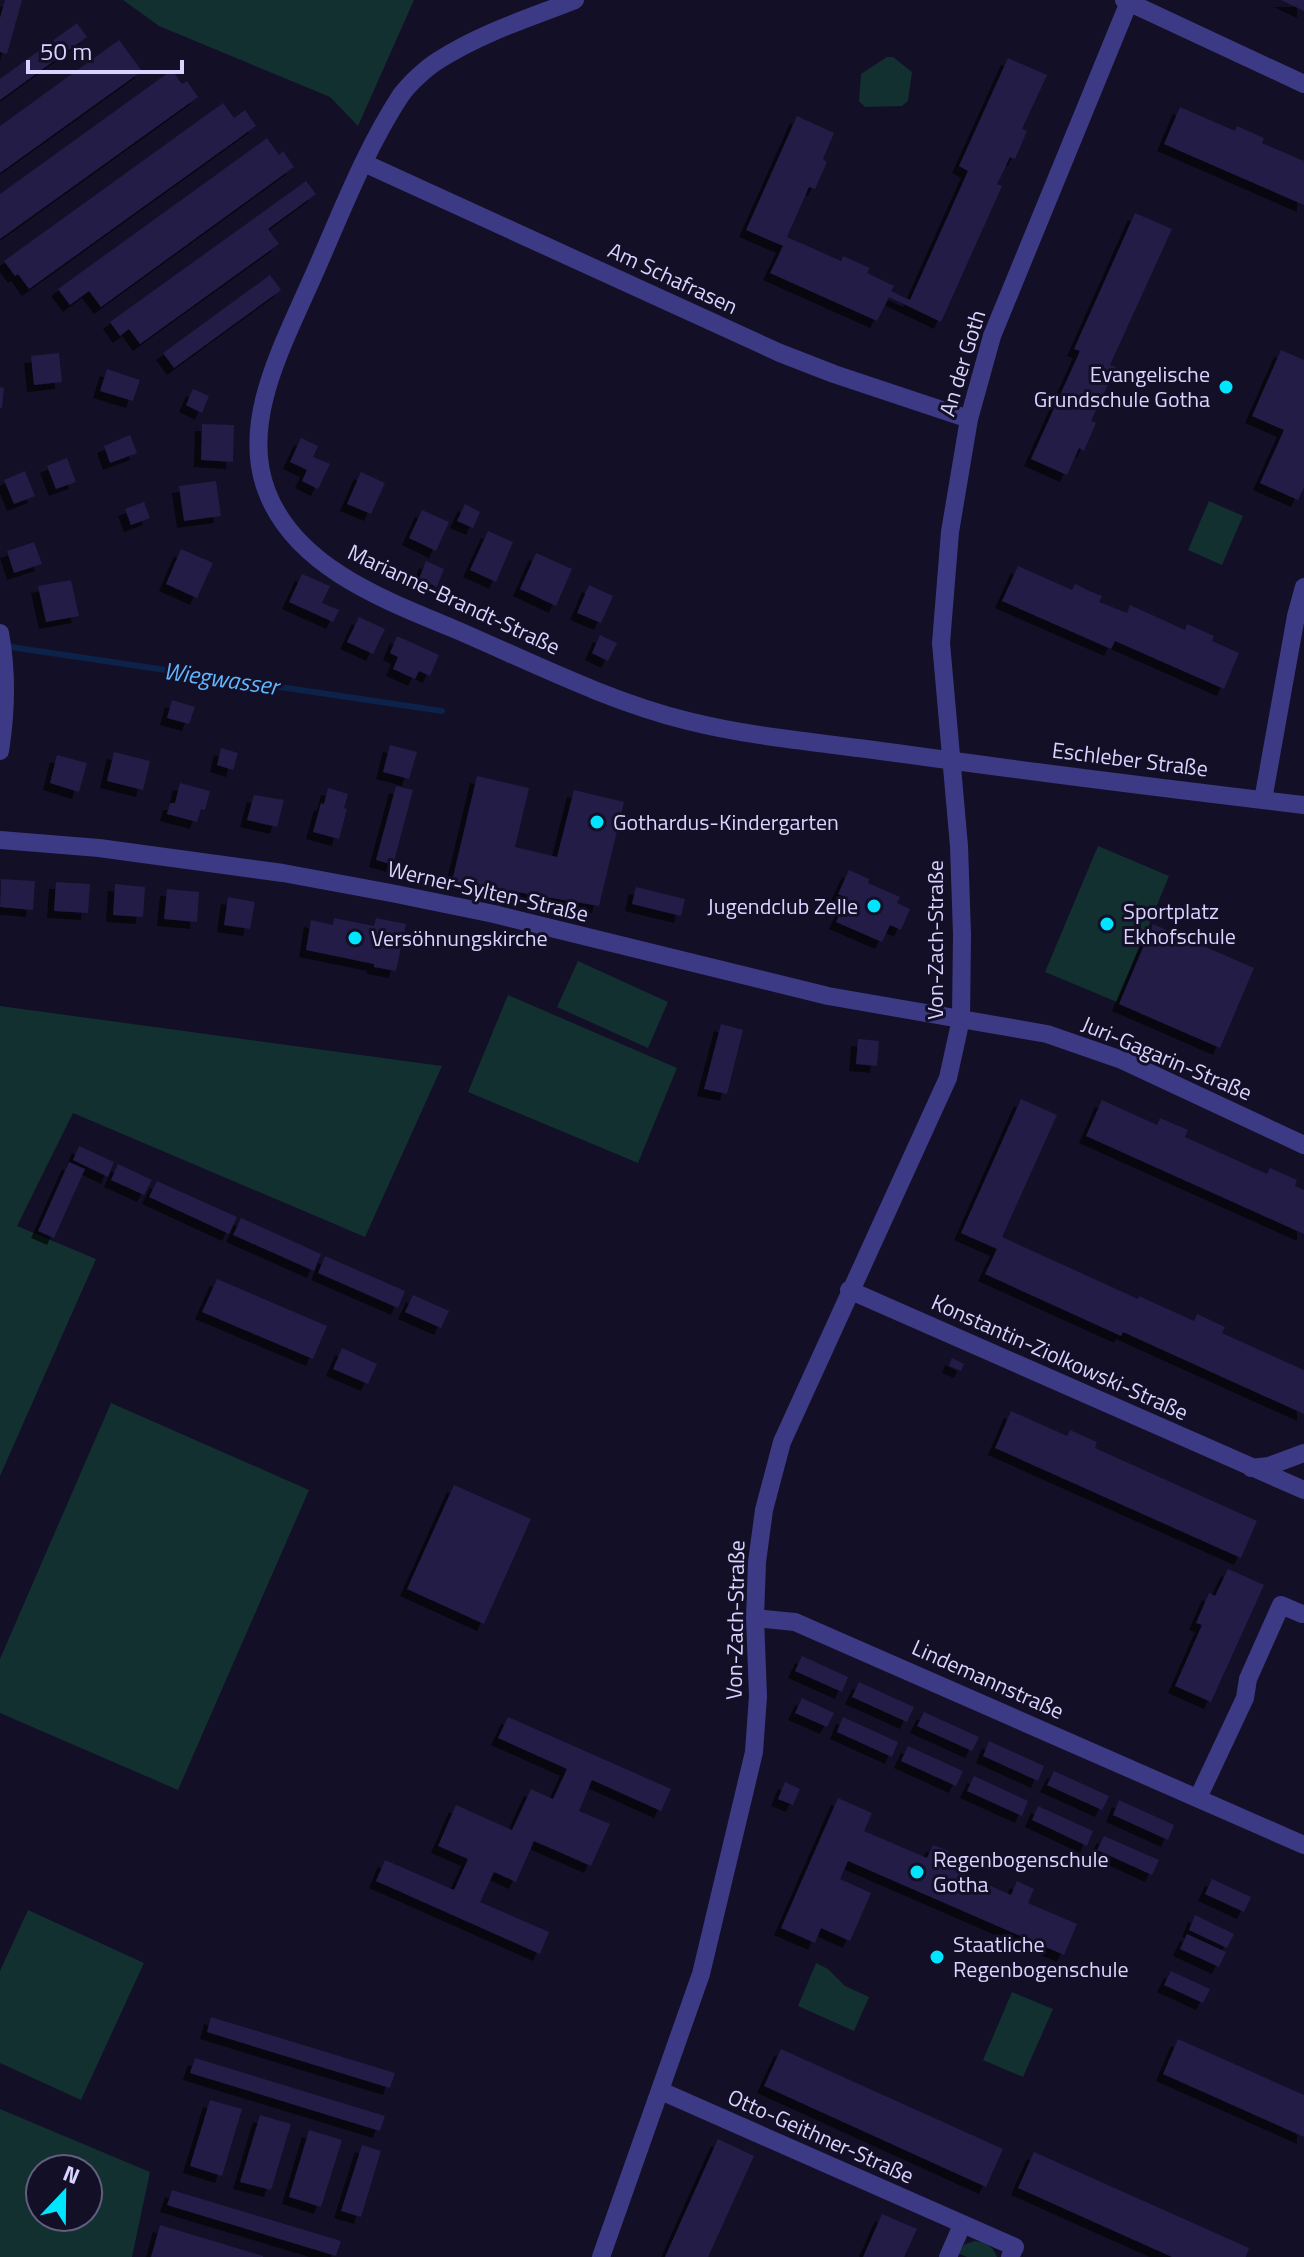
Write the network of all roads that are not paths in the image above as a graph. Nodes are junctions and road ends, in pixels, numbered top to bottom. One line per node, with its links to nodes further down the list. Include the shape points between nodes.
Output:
1 (575, 0): 4 (street, Marianne-Brandt-Straße, via 491,32 437,61 403,92)
2 (1126, 1): 3 (street); 5 (street, An der Goth, via 992,336)
3 (1304, 84)
4 (364, 163): 5 (street, Am Schafrasen, via 780,353); 9 (street, Marianne-Brandt-Straße, via 265,398 256,454 266,491 298,540 330,569 412,611 645,707 724,729)
5 (969, 419): 9 (street, An der Goth, via 950,532 941,643)
6 (1304, 587): 10 (street)
7 (1, 636): 8 (street)
8 (0, 751)
9 (950, 761): 10 (street, Eschleber Straße); 13 (street, Von-Zach-Straße, via 960,875)
10 (1263, 800): 11 (street, Eschleber Straße)
11 (1304, 805)
12 (0, 840): 13 (street, Werner-Sylten-Straße, via 99,848 391,893 828,996)
13 (961, 1019): 14 (street, Juri-Gagarin-Straße, via 1047,1034 1122,1060); 15 (street, Von-Zach-Straße, via 948,1078)
14 (1304, 1145)
15 (849, 1290): 17 (street, Konstantin-Ziolkowski-Straße); 20 (street, Von-Zach-Straße, via 782,1442 764,1510)
16 (1304, 1453): 17 (street)
17 (1251, 1468): 18 (street, Konstantin-Ziolkowski-Straße)
18 (1304, 1490)
19 (1302, 1614): 21 (street, via 1281,1605)
20 (755, 1618): 21 (street, Lindemannstraße, via 795,1622); 23 (street, Von-Zach-Straße, via 754,1752 701,1974)
21 (1198, 1798): 22 (street, Lindemannstraße)
22 (1304, 1845)
23 (661, 2091): 24 (street, Otto-Geithner-Straße); 26 (street, Von-Zach-Straße)
24 (962, 2225): 25 (street, Otto-Geithner-Straße); 27 (street)
25 (1012, 2252)
26 (601, 2257)
27 (948, 2257)

